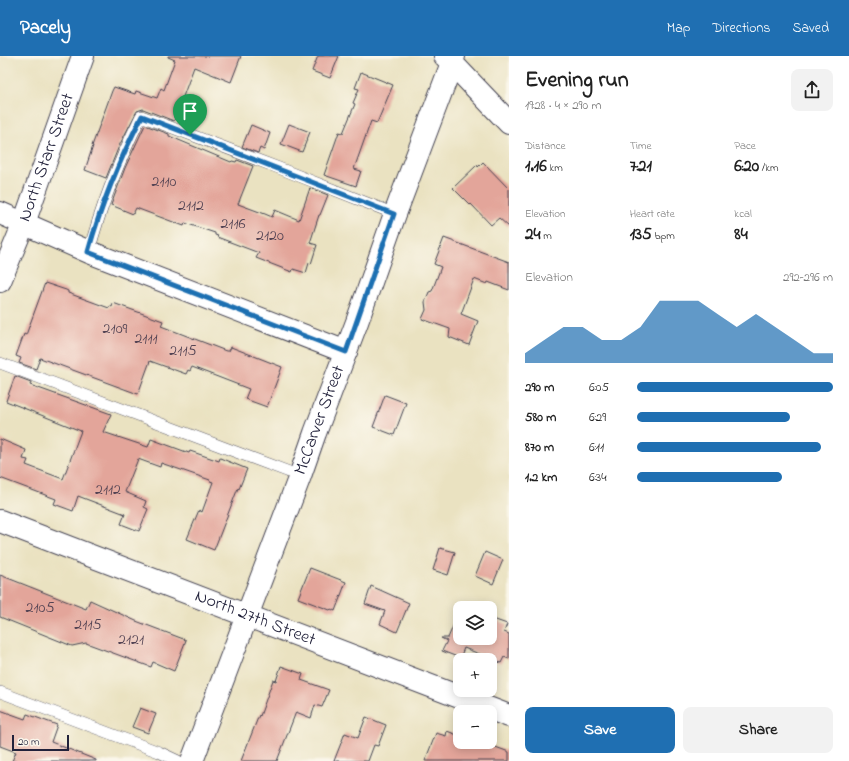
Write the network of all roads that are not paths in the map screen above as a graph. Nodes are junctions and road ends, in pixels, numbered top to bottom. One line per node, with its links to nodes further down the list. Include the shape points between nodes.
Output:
1 (83, 56): 6 (street, North Starr Street)
2 (450, 58): 3 (street); 5 (street, McCarver Street)
3 (509, 123)
4 (0, 213): 6 (street)
5 (394, 214): 7 (lane, via 142,116 130,139 96,224); 9 (street, McCarver Street)
6 (24, 223): 7 (street); 8 (street, North Starr Street)
7 (88, 252): 9 (street)
8 (0, 281)
9 (346, 352): 11 (street, McCarver Street)
10 (0, 363): 11 (lane)
11 (300, 476): 13 (street, McCarver Street)
12 (0, 521): 13 (street, North 27th Street)
13 (247, 615): 15 (street, North 27th Street); 17 (street, McCarver Street)
14 (0, 692): 16 (lane)
15 (509, 716)
16 (178, 761)
17 (192, 761)

